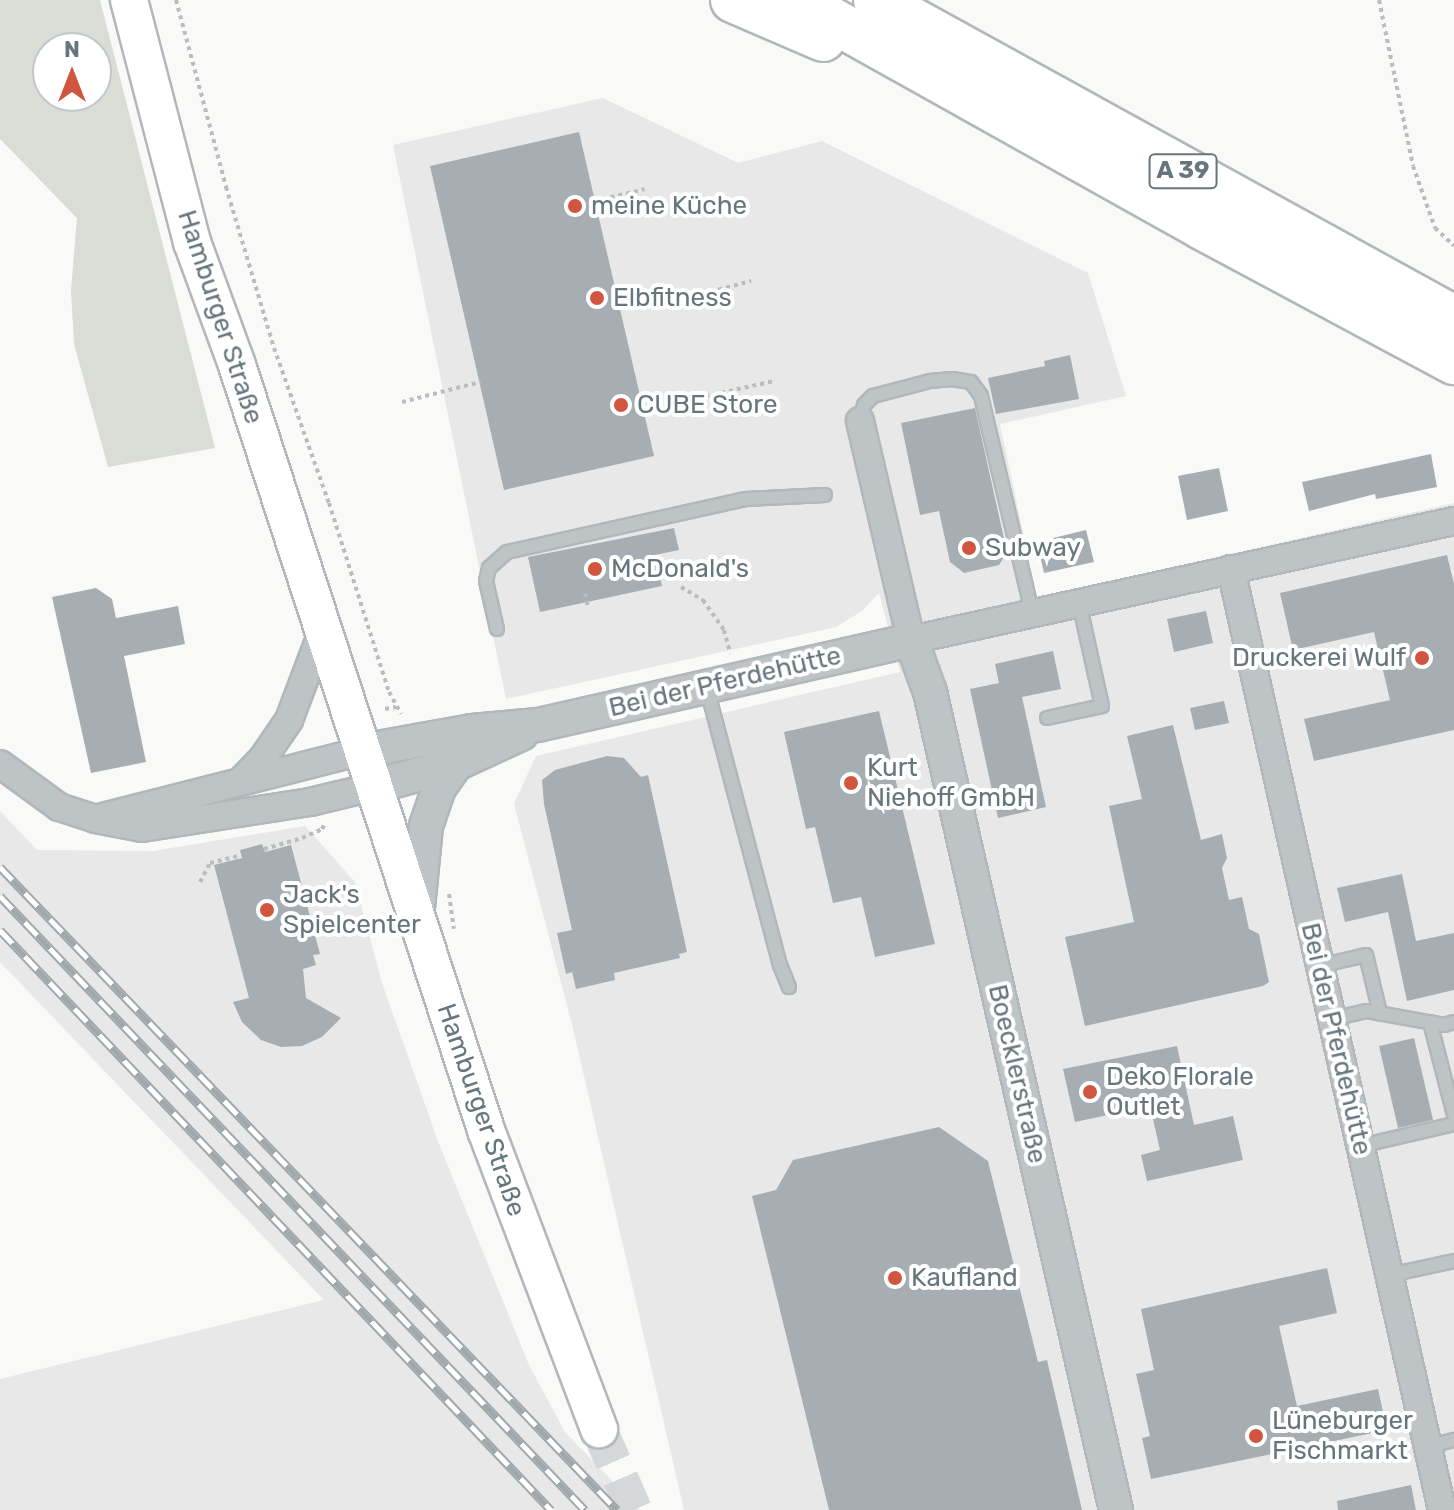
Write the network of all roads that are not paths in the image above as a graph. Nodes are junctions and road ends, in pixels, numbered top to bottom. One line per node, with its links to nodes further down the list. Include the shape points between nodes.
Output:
1 (129, 0): 15 (main road, Hamburger Straße, via 192,242)
2 (733, 0): 5 (highway)
3 (796, 0): 5 (highway, A 39)
4 (876, 0): 6 (highway, A 39)
5 (1001, 116): 7 (highway, A 39)
6 (1454, 318)
7 (1454, 362)
8 (860, 421): 13 (lane, via 873,396 930,381 971,382 981,396); 16 (street)
9 (825, 495): 14 (lane, via 746,499 507,552 489,568 486,581)
10 (1454, 521): 11 (street, Bei der Pferdehütte)
11 (1231, 569): 12 (street, Bei der Pferdehütte); 27 (street, Bei der Pferdehütte)
12 (1079, 602): 13 (street, Bei der Pferdehütte); 18 (lane, via 1102,706)
13 (1032, 612): 16 (street, Bei der Pferdehütte)
14 (497, 629)
15 (323, 630): 20 (main road, Hamburger Straße); 23 (street, via 289,720)
16 (911, 640): 17 (street, Bei der Pferdehütte); 41 (street, Boecklerstraße, via 930,692 1017,1102)
17 (721, 682): 19 (street, Bei der Pferdehütte); 28 (lane)
18 (1047, 718)
19 (538, 725): 20 (street, Bei der Pferdehütte); 22 (street, Bei der Pferdehütte)
20 (361, 751): 23 (street); 24 (main road, Hamburger Straße)
21 (0, 764): 25 (street, via 46,800)
22 (456, 764): 24 (street, Bei der Pferdehütte); 26 (street, via 439,788 426,826)
23 (240, 782): 25 (street)
24 (373, 787): 25 (street, via 160,827); 26 (main road, Hamburger Straße)
25 (95, 819)
26 (416, 921): 38 (main road, Hamburger Straße, via 486,1130)
27 (1319, 966): 29 (lane, via 1366,955); 30 (street, Bei der Pferdehütte)
28 (789, 987)
29 (1380, 1013): 30 (lane); 31 (lane)
30 (1332, 1019): 35 (street, Bei der Pferdehütte)
31 (1430, 1022): 32 (lane); 33 (lane)
32 (1454, 1022)
33 (1454, 1115)
34 (1454, 1124): 35 (lane)
35 (1360, 1146): 37 (street, Bei der Pferdehütte)
36 (1454, 1261): 37 (lane)
37 (1389, 1275): 40 (street, Bei der Pferdehütte)
38 (599, 1429)
39 (1454, 1440): 40 (lane)
40 (1427, 1447): 42 (street, Bei der Pferdehütte)
41 (1116, 1510)
42 (1442, 1510)

